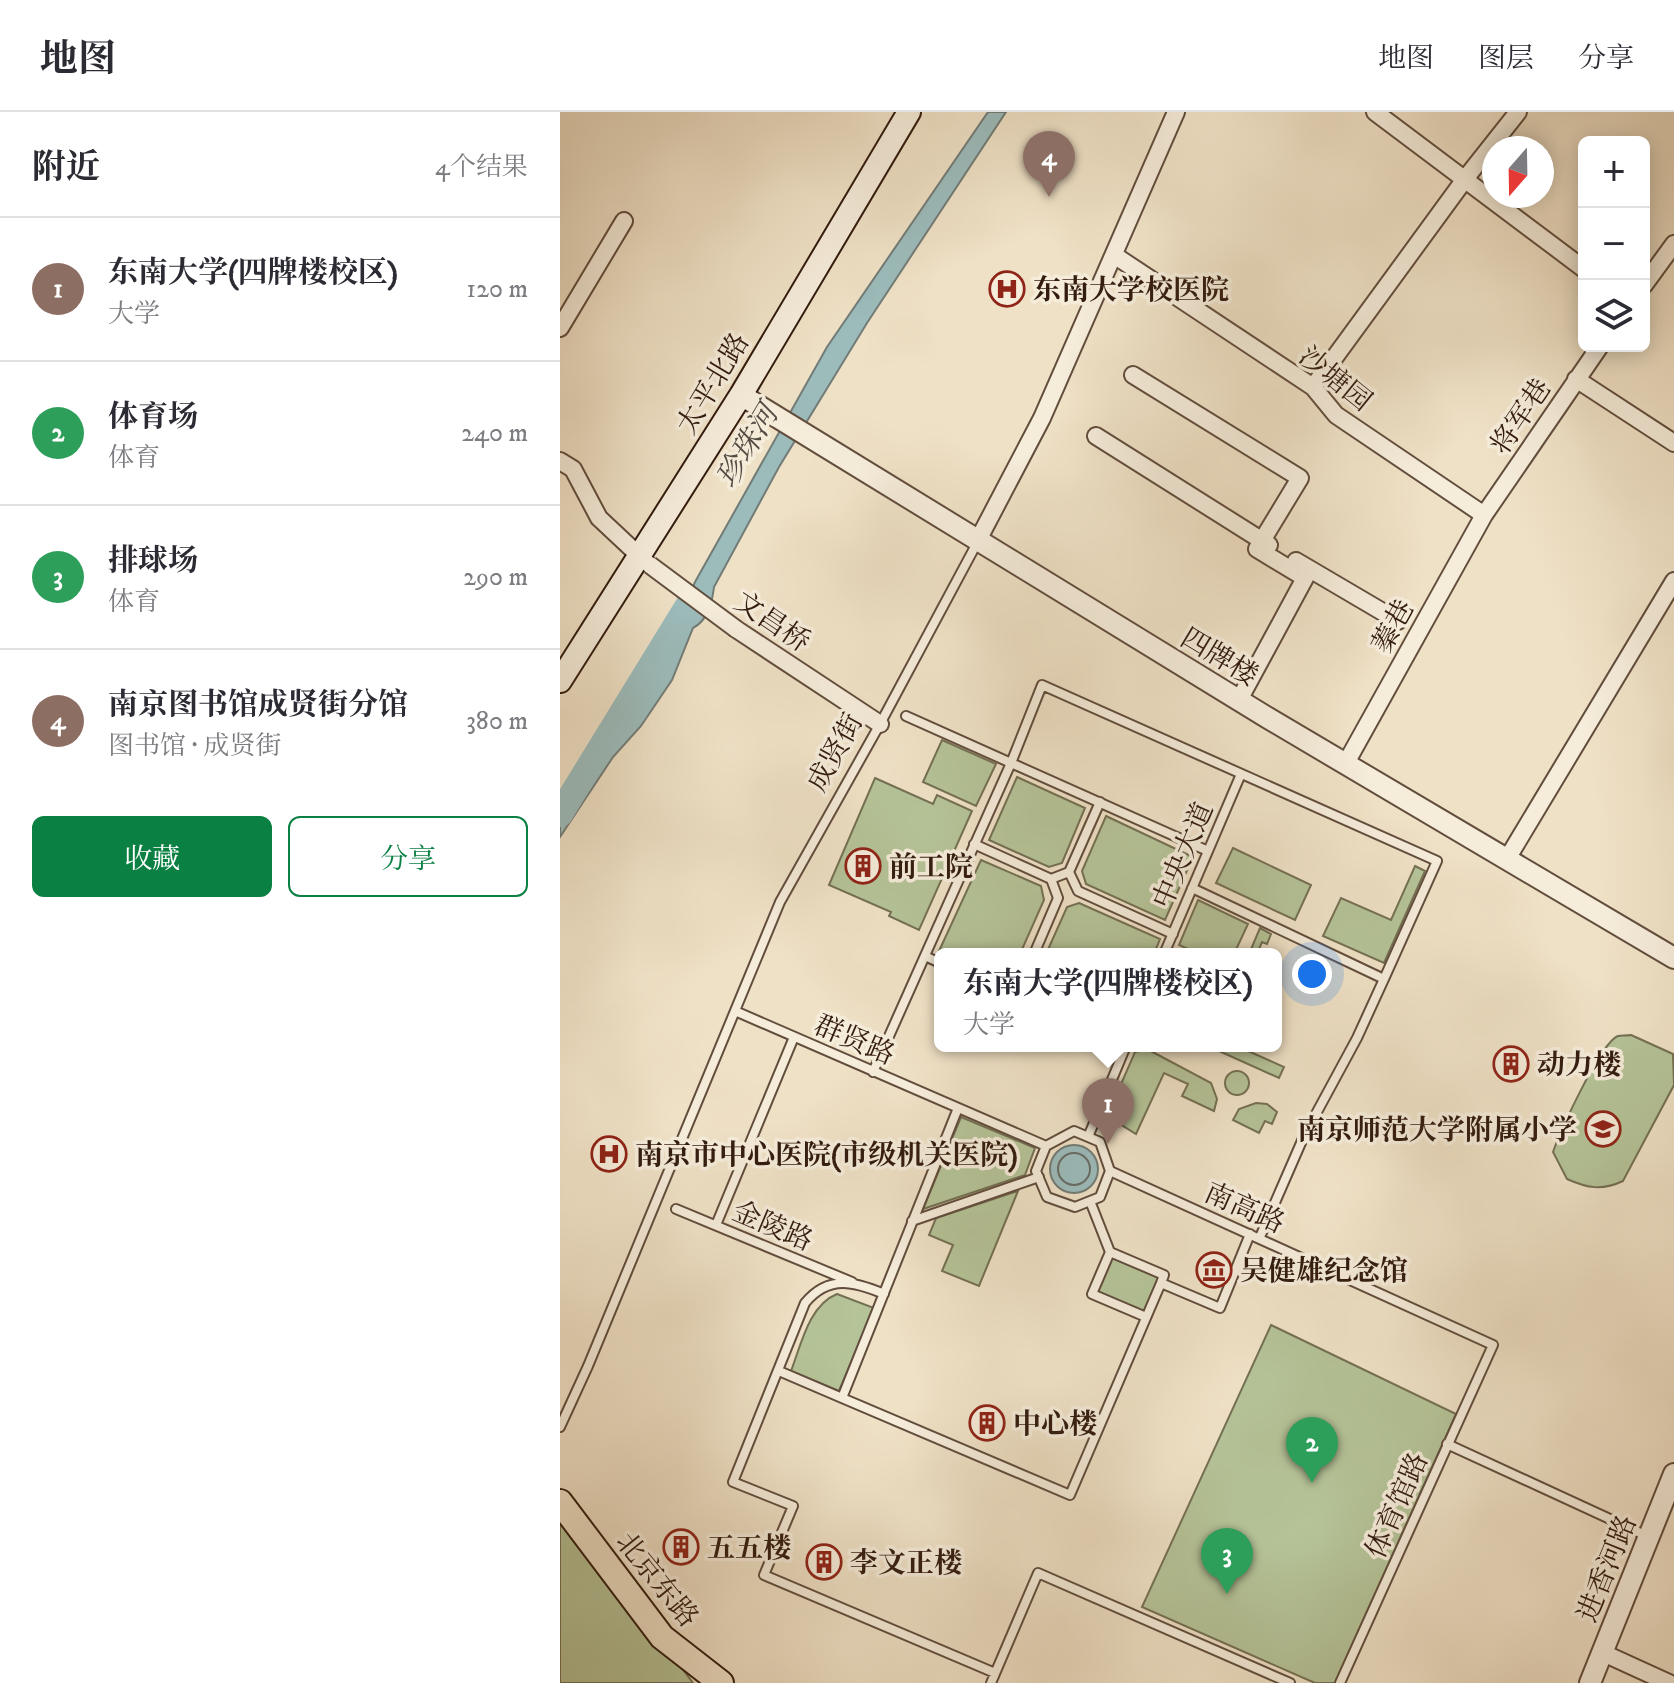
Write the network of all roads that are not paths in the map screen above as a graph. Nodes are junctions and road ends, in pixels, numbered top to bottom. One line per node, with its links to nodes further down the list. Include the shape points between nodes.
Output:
1 (909, 112): 16 (main road, 太平北路)
2 (1176, 112): 8 (street, 成贤街)
3 (1375, 112): 5 (street)
4 (1518, 112): 5 (street)
5 (1465, 179): 9 (street); 15 (street)
6 (624, 221): 11 (street)
7 (1674, 244): 10 (street)
8 (1114, 255): 15 (street, 沙塘园); 22 (street, 成贤街, via 1042,418)
9 (1578, 264)
10 (1648, 280)
11 (560, 328)
12 (1596, 352): 14 (street, 将军巷)
13 (1133, 375): 21 (street, via 1300,478)
14 (1576, 379): 18 (street); 20 (street, 将军巷)
15 (1313, 387): 20 (street, 沙塘园, via 1336,415)
16 (741, 395): 22 (street, 四牌楼); 23 (main road, 太平北路)
17 (1096, 436): 21 (street)
18 (1674, 443)
19 (560, 461): 23 (street, 文昌桥, via 573,469 599,518)
20 (1484, 515): 31 (street, 蓁巷)
21 (1262, 541): 25 (street); 27 (street, via 1257,549 1305,578)
22 (977, 542): 27 (street, 四牌楼); 29 (lane, 成贤街)
23 (645, 561): 26 (main road, 太平北路); 29 (street, 文昌桥, bridge, via 736,629)
24 (1674, 581): 36 (street)
25 (1398, 621)
26 (560, 681)
27 (1239, 700): 31 (street, 四牌楼)
28 (906, 716): 30 (lane)
29 (880, 724): 49 (lane, 成贤街, via 780,902)
30 (1011, 761): 32 (lane, via 1042,685); 33 (lane); 34 (lane)
31 (1346, 763): 36 (street, 四牌楼)
32 (1241, 774): 35 (lane, 中央大道); 48 (lane, via 1437,861)
33 (1100, 802): 35 (lane); 37 (lane)
34 (974, 844): 38 (lane); 45 (lane)
35 (1208, 851): 39 (lane, 中央大道)
36 (1507, 859): 46 (street, 四牌楼)
37 (1069, 872): 38 (lane); 40 (lane)
38 (1051, 879): 41 (lane)
39 (1192, 888): 42 (lane, 中央大道); 48 (lane)
40 (1078, 891): 41 (lane); 42 (lane)
41 (1058, 898): 43 (lane)
42 (1173, 934): 44 (lane, 中央大道)
43 (1037, 948)
44 (1167, 948)
45 (925, 956): 47 (lane); 52 (lane)
46 (1674, 958)
47 (934, 960)
48 (1384, 979): 63 (lane, via 1304,1136)
49 (735, 1011): 50 (lane, 群贤路); 72 (lane, 成贤街)
50 (794, 1037): 52 (lane, 群贤路); 61 (lane)
51 (1123, 1052): 54 (lane)
52 (873, 1072): 53 (lane, 群贤路)
53 (958, 1108): 55 (lane, 群贤路); 60 (lane)
54 (1088, 1137): 55 (lane, via 1074,1131); 56 (lane, via 1100,1142)
55 (1046, 1146): 57 (lane, via 1036,1171)
56 (1110, 1171): 58 (lane, via 1100,1197); 62 (lane, 南高路)
57 (1039, 1177): 58 (lane, via 1047,1197 1075,1207); 60 (lane)
58 (1090, 1201): 64 (lane)
59 (676, 1209): 61 (lane, 金陵路)
60 (912, 1221): 67 (lane)
61 (716, 1225): 65 (lane, 金陵路)
62 (1250, 1234): 63 (lane, 南高路); 66 (lane, via 1220,1308)
63 (1260, 1237): 69 (lane, 南高路)
64 (1110, 1252): 66 (lane, via 1164,1275); 68 (lane, via 1092,1294)
65 (852, 1282): 67 (lane, 金陵路); 70 (lane, via 824,1289 805,1303)
66 (1161, 1283): 68 (lane)
67 (884, 1294): 71 (lane)
68 (1146, 1317): 71 (lane, via 1070,1495)
69 (1493, 1345): 73 (lane, 体育馆路)
70 (779, 1371): 71 (lane); 78 (lane, via 733,1482 793,1506 764,1575)
71 (842, 1398)
72 (560, 1427)
73 (1447, 1444): 76 (lane); 82 (lane, 体育馆路)
74 (1674, 1474): 76 (street, 进香河路)
75 (562, 1512): 79 (main road, 北京东路, via 662,1637)
76 (1649, 1537): 77 (street, 进香河路)
77 (1601, 1652): 83 (street, 进香河路); 84 (street)
78 (995, 1673): 80 (lane); 81 (lane, via 1038,1573)
79 (721, 1683)
80 (991, 1683)
81 (1290, 1683)
82 (1340, 1683)
83 (1590, 1683)
84 (1669, 1683)

